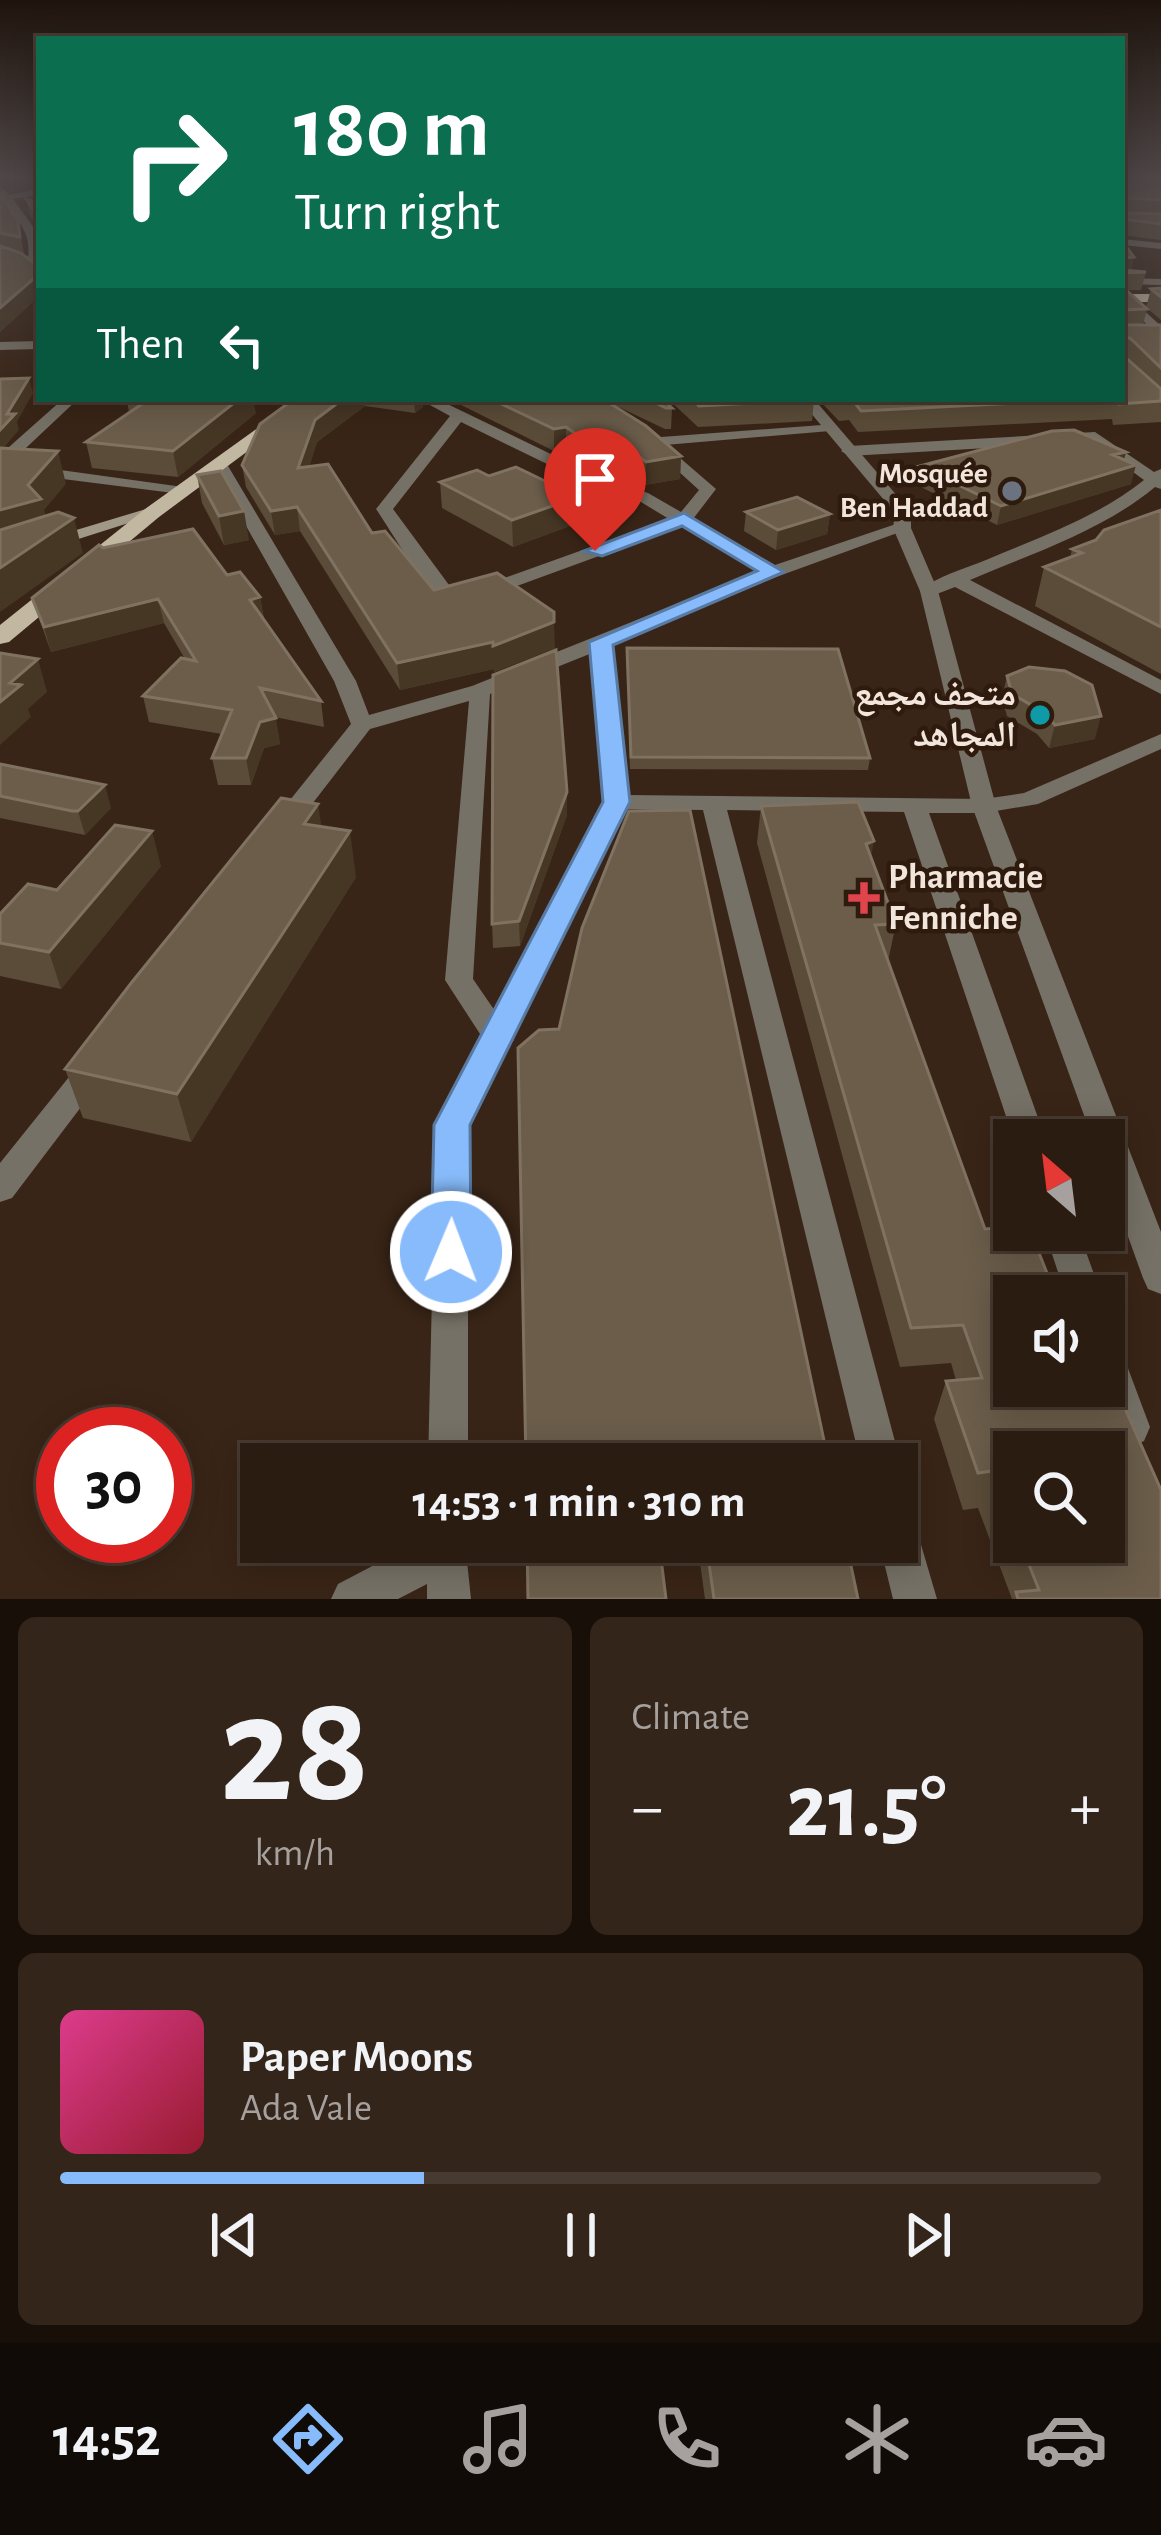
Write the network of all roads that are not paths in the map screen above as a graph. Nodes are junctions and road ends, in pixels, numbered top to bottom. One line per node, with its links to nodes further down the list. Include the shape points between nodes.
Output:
1 (1125, 255): 2 (street)
2 (1161, 256)
3 (16, 259): 4 (street)
4 (36, 269)
5 (1161, 282): 6 (street)
6 (1125, 291)
7 (1125, 292): 9 (main road)
8 (1125, 294): 10 (street)
9 (1161, 298)
10 (1161, 334): 11 (street)
11 (1142, 336)
12 (36, 345): 13 (street)
13 (0, 346)
14 (68, 402): 25 (street)
15 (305, 402): 26 (main road)
16 (432, 402): 18 (street)
17 (808, 402): 20 (street)
18 (457, 417): 30 (street); 30 (street, via 384,509 442,589 461,600)
19 (680, 424): 22 (street)
20 (830, 428): 22 (street); 24 (street)
21 (633, 429): 23 (street)
22 (694, 437): 23 (street)
23 (653, 441): 30 (street, via 708,489)
24 (849, 451): 27 (street, via 1095,437); 31 (street, via 903,512)
25 (0, 465): 28 (street)
26 (220, 466): 28 (main road); 39 (street, via 346,681)
27 (1159, 478): 34 (street, via 1070,531)
28 (183, 492): 29 (main road)
29 (152, 513): 32 (main road); 35 (main road)
30 (684, 519): 33 (street)
31 (902, 528): 33 (street); 34 (street)
32 (0, 559)
33 (773, 572): 36 (street)
34 (940, 584): 37 (street); 44 (street)
35 (0, 637)
36 (601, 642): 38 (street); 41 (street)
37 (1161, 688)
38 (480, 691): 39 (street); 46 (street, via 459,980)
39 (362, 724): 45 (street)
40 (1161, 741): 44 (street, via 1030,799)
41 (616, 802): 42 (street); 46 (street)
42 (712, 803): 43 (street); 53 (street)
43 (914, 805): 44 (street); 48 (street)
44 (983, 806): 50 (street)
45 (261, 854)
46 (499, 1040): 52 (street, via 452,1125)
47 (101, 1058): 49 (street)
48 (1023, 1119)
49 (0, 1188)
50 (1161, 1279)
51 (1123, 1407): 54 (street)
52 (448, 1443)
53 (875, 1443)
54 (1140, 1454)
55 (417, 1563): 58 (street)
56 (448, 1563): 59 (street)
57 (906, 1563): 60 (street)
58 (353, 1599)
59 (449, 1599)
60 (915, 1599)

